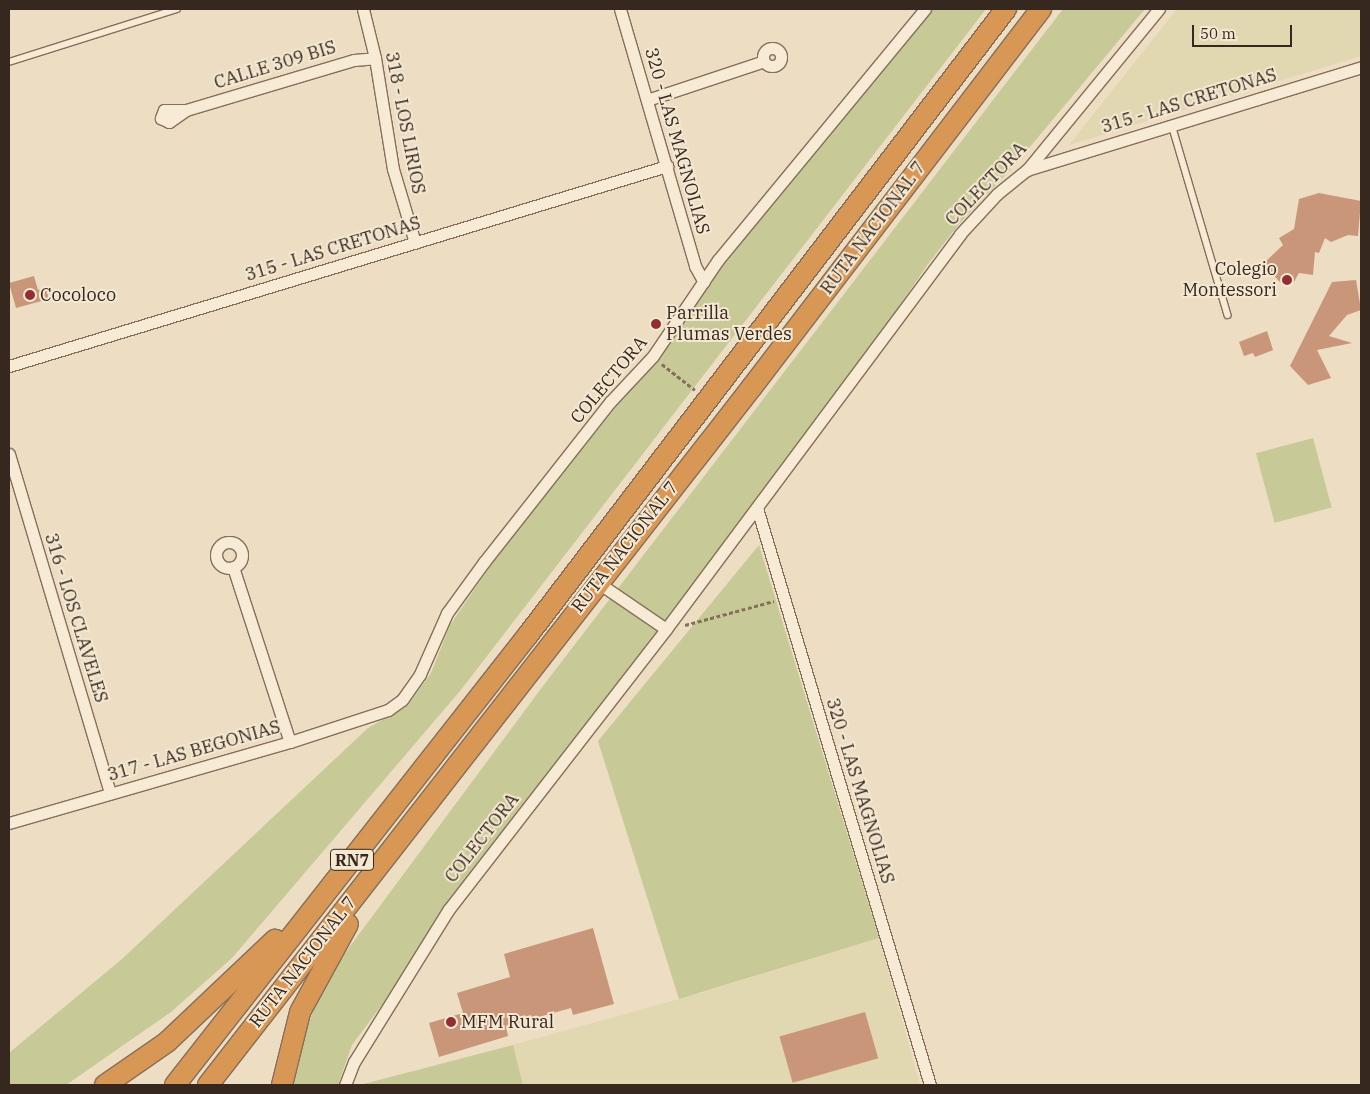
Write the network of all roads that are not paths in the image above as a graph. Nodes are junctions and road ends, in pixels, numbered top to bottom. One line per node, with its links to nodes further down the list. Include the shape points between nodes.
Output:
1 (177, 9): 10 (lane)
2 (363, 9): 8 (street, 318 - LOS LIRIOS)
3 (620, 9): 12 (street, 320 - LAS MAGNOLIAS)
4 (925, 9): 18 (street, COLECTORA, via 718,260)
5 (1006, 9): 31 (highway, RUTA NACIONAL 7 / RN7, via 528,635)
6 (1041, 9): 24 (highway, RUTA NACIONAL 7 / RN7, via 752,387)
7 (1159, 9): 16 (street, COLECTORA)
8 (375, 58): 13 (street, CALLE 309 BIS, via 354,60); 17 (street, 318 - LOS LIRIOS, via 393,169)
9 (764, 61): 12 (street)
10 (9, 62)
11 (1361, 67): 14 (street, 315 - LAS CRETONAS)
12 (647, 100): 15 (street, 320 - LAS MAGNOLIAS)
13 (186, 110)
14 (1172, 125): 16 (street, 315 - LAS CRETONAS); 19 (lane)
15 (667, 166): 17 (street, 315 - LAS CRETONAS); 18 (street, 320 - LAS MAGNOLIAS, via 695,266)
16 (1027, 170): 22 (street, COLECTORA, via 997,194 960,234)
17 (415, 243): 20 (street, 315 - LAS CRETONAS)
18 (704, 282): 26 (street, COLECTORA, via 653,356 610,402 484,562 447,613 413,688)
19 (1228, 315)
20 (9, 366)
21 (9, 454): 28 (street, 316 - LOS CLAVELES)
22 (757, 508): 25 (street, COLECTORA); 37 (street, 320 - LAS MAGNOLIAS)
23 (233, 567): 27 (street)
24 (597, 582): 25 (street); 30 (highway, RUTA NACIONAL 7 / RN7)
25 (666, 629): 32 (street, COLECTORA, via 432,933 354,1062)
26 (388, 710): 27 (street, 317 - LAS BEGONIAS)
27 (290, 742): 28 (street, 317 - LAS BEGONIAS)
28 (110, 793): 29 (street, 317 - LAS BEGONIAS)
29 (9, 823)
30 (392, 848): 35 (highway, RUTA NACIONAL 7 / RN7); 36 (highway, via 334,944 300,1012)
31 (343, 870): 33 (highway, via 204,1011 167,1042); 34 (highway, RUTA NACIONAL 7 / RN7)
32 (346, 1084)
33 (105, 1085)
34 (175, 1085)
35 (208, 1085)
36 (282, 1085)
37 (930, 1085)

